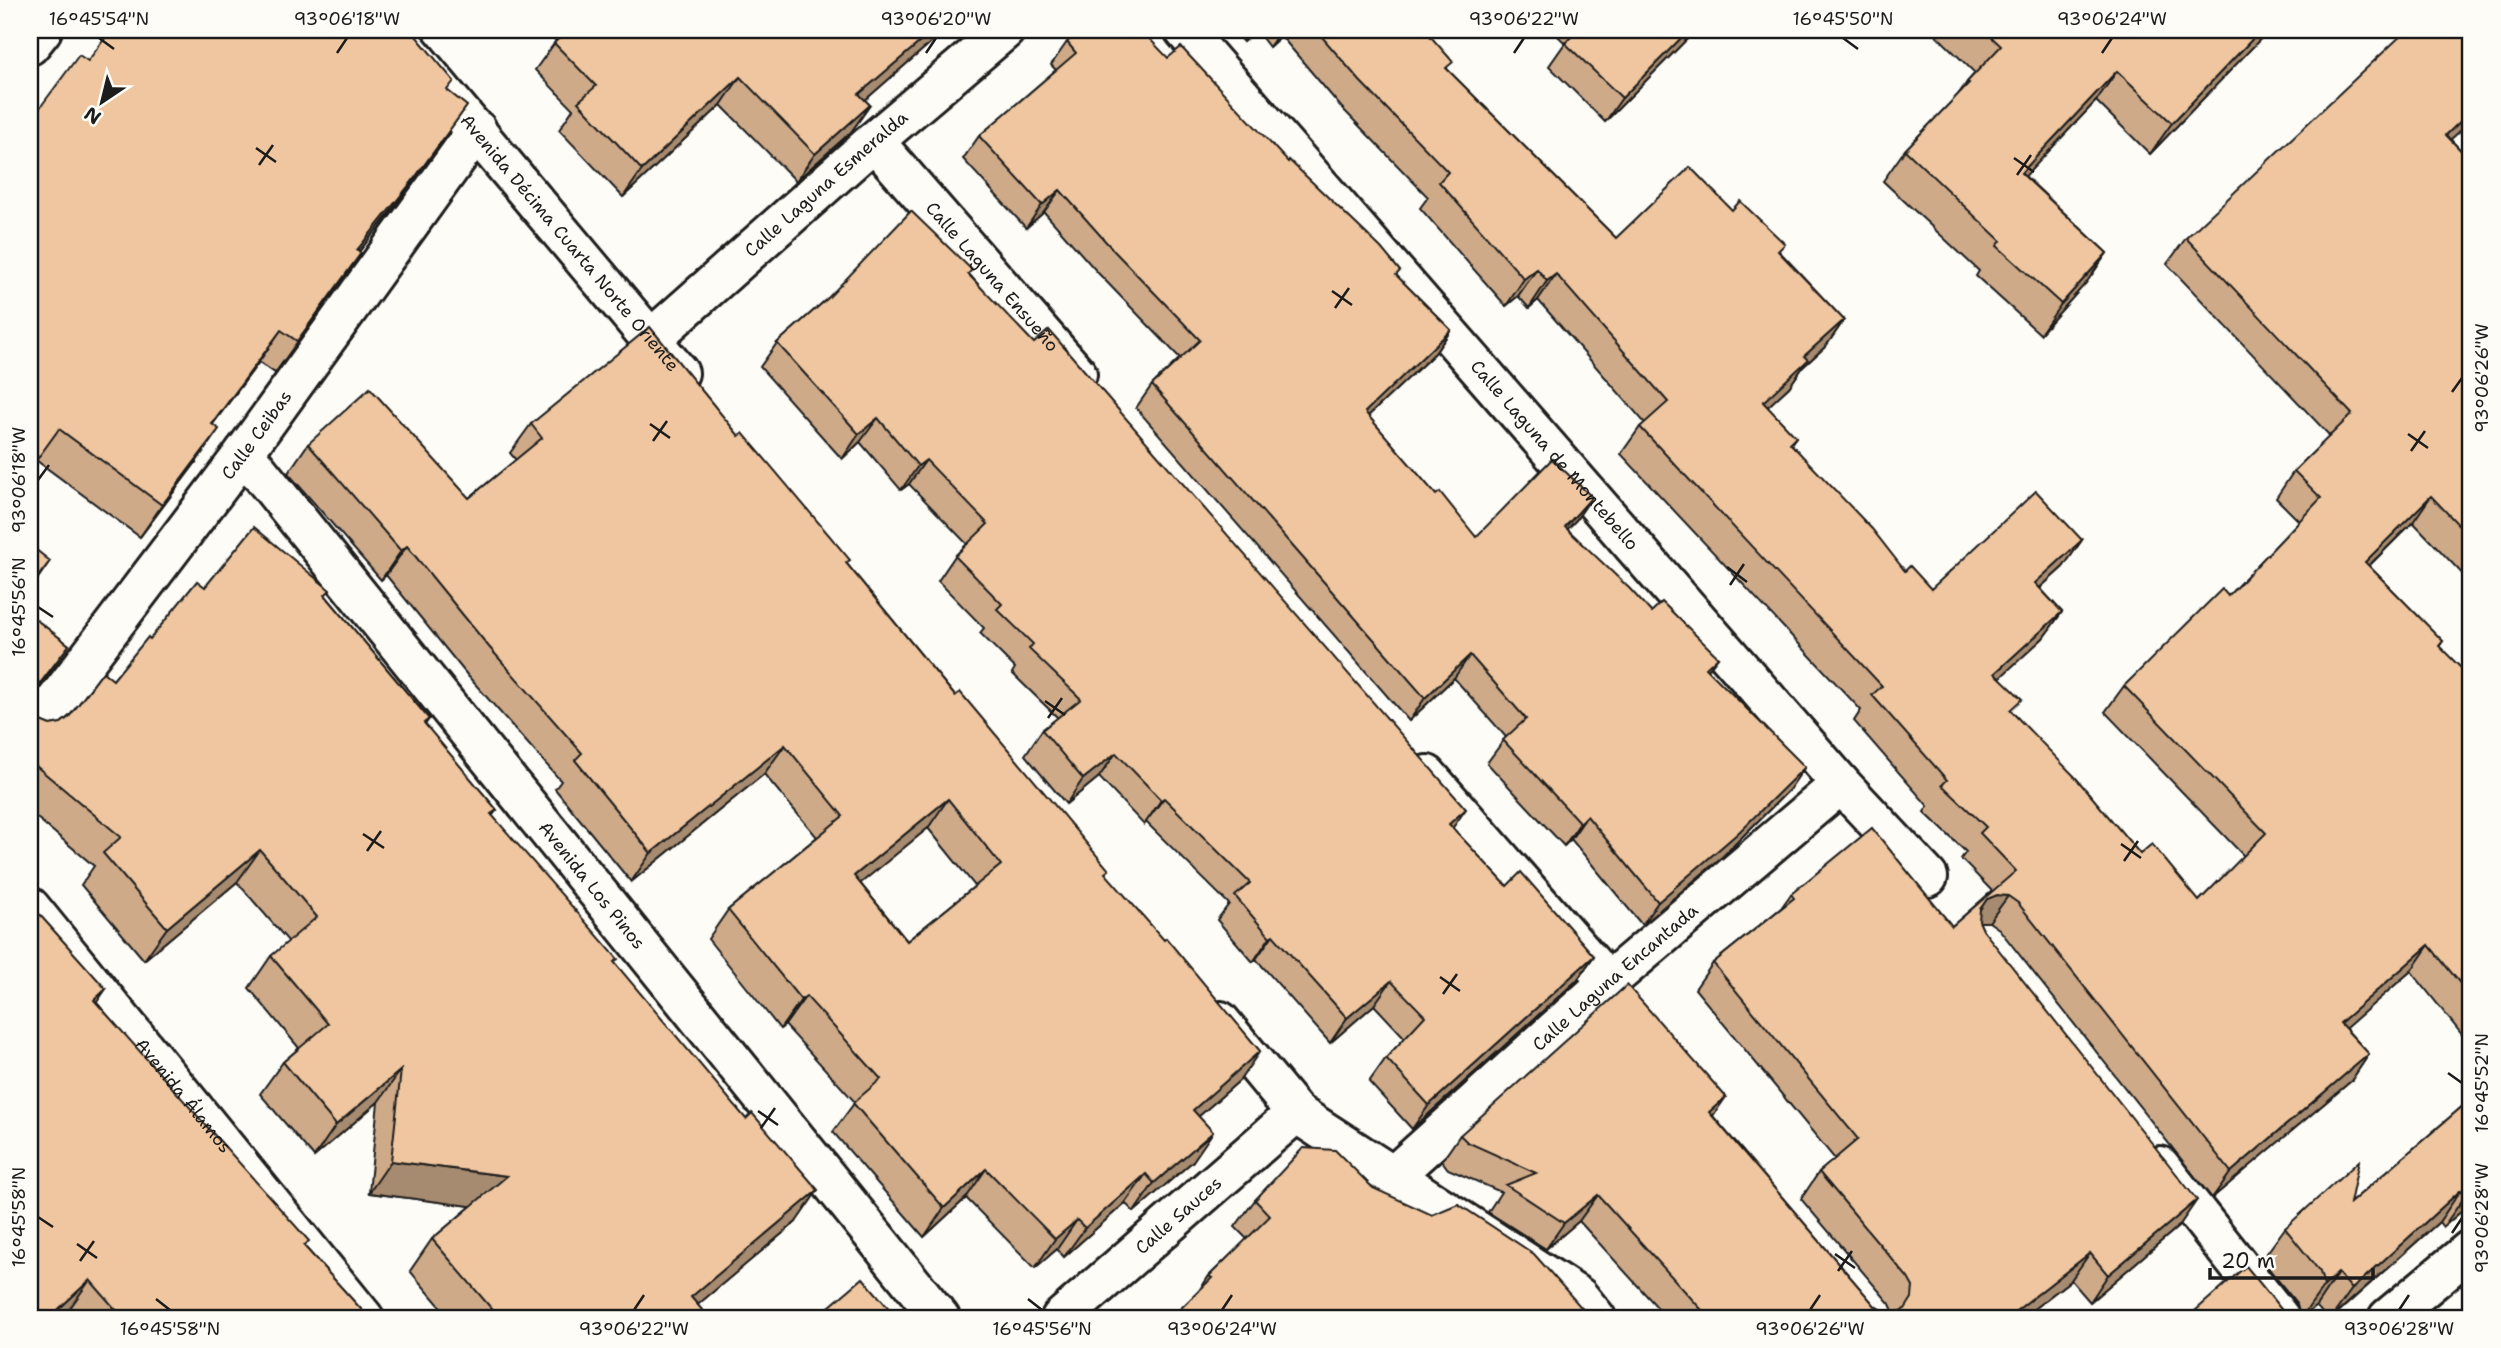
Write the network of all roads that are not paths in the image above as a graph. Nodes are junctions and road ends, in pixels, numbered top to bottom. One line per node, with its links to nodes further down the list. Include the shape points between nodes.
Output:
1 (42, 30): 5 (street)
2 (391, 30): 6 (street, Avenida Décima Cuarta Norte Oriente)
3 (1184, 30): 14 (street, Calle Laguna de Montebello)
4 (999, 32): 7 (street, Calle Laguna Esmeralda)
5 (30, 45)
6 (477, 130): 8 (street, Avenida Décima Cuarta Norte Oriente); 11 (street, Calle Ceibas)
7 (874, 141): 8 (street, Calle Laguna Esmeralda); 10 (street, Calle Laguna Ensueño)
8 (650, 339): 9 (street, Avenida Décima Cuarta Norte Oriente)
9 (704, 402)
10 (1103, 404)
11 (244, 453): 12 (street, Calle Ceibas); 24 (street, Avenida Los Pinos)
12 (30, 735)
13 (1406, 750): 17 (street)
14 (1841, 784): 15 (street, Calle Laguna de Montebello); 17 (street, Calle Laguna Encantada)
15 (1928, 877)
16 (30, 907): 23 (street, Avenida Álamos)
17 (1608, 982): 21 (street, Calle Laguna Encantada)
18 (1199, 996): 19 (street)
19 (1296, 1113): 21 (street); 25 (street, Calle Sauces)
20 (2135, 1136): 27 (street)
21 (1393, 1176): 26 (street, via 1579,1297)
22 (2471, 1249): 28 (street)
23 (364, 1318)
24 (940, 1318)
25 (1061, 1318)
26 (1596, 1318)
27 (2280, 1318)
28 (2388, 1318)

